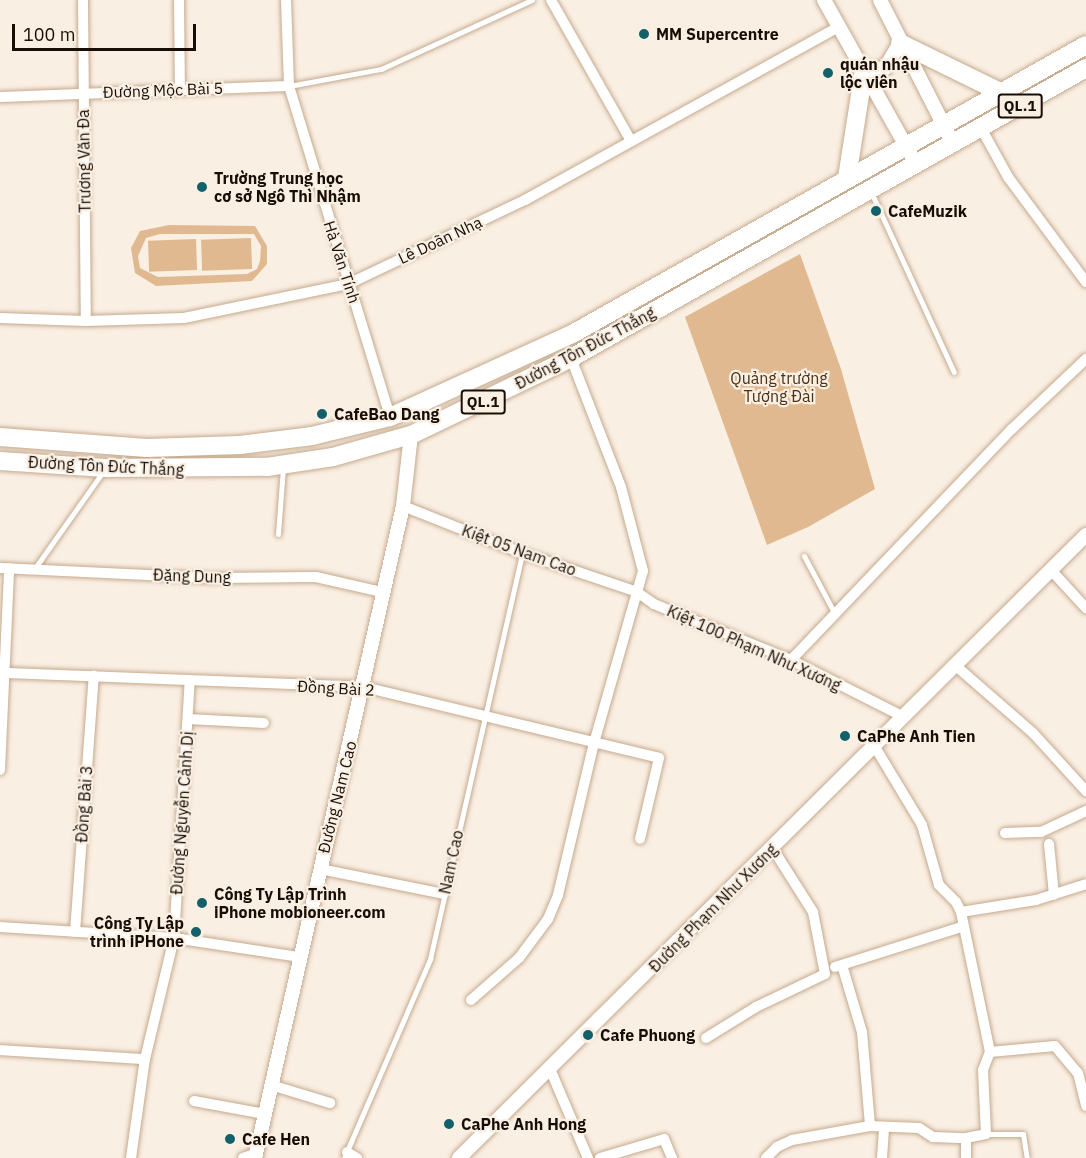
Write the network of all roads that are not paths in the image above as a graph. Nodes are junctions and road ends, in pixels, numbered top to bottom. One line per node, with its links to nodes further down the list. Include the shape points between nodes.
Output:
1 (83, 0): 15 (street, Trương Văn Đa)
2 (179, 0): 14 (street)
3 (286, 0): 13 (street, Hà Văn Tính)
4 (532, 0): 13 (lane, via 381,69)
5 (551, 0): 20 (street)
6 (824, 0): 8 (street)
7 (880, 0): 9 (street)
8 (839, 27): 12 (street); 20 (street, Lê Doãn Nhạ)
9 (900, 43): 12 (street, via 885,68); 16 (highway); 18 (street)
10 (1086, 45): 16 (highway, Đường Tôn Đức Thắng / QL.1)
11 (1086, 68): 19 (highway, Đường Tôn Đức Thắng / QL.1)
12 (864, 70): 22 (street); 24 (highway)
13 (289, 86): 14 (street, Đường Mộc Bài 5); 27 (street, Hà Văn Tính)
14 (180, 90): 15 (street, Đường Mộc Bài 5)
15 (83, 93): 17 (street, Đường Mộc Bài 5); 29 (street, Trương Văn Đa)
16 (1002, 93): 18 (highway, Đường Tôn Đức Thắng / QL.1)
17 (0, 97)
18 (943, 124): 21 (street); 22 (highway, Đường Tôn Đức Thắng / QL.1)
19 (981, 128): 21 (highway, Đường Tôn Đức Thắng / QL.1); 26 (street, via 1008,177)
20 (632, 141): 27 (street, Lê Doãn Nhạ, via 525,200)
21 (953, 143): 23 (highway, Đường Tôn Đức Thắng / QL.1)
22 (906, 144): 23 (street); 24 (highway, Đường Tôn Đức Thắng / QL.1)
23 (916, 164): 25 (highway, Đường Tôn Đức Thắng / QL.1)
24 (847, 178): 33 (highway, Đường Tôn Đức Thắng / QL.1, via 574,333)
25 (870, 190): 30 (highway, Đường Tôn Đức Thắng / QL.1); 32 (lane)
26 (1086, 282)
27 (348, 284): 29 (street, Lê Doãn Nhạ, via 184,318); 33 (street, Hà Văn Tính)
28 (0, 318): 29 (street, Lê Doãn Nhạ)
29 (86, 321)
30 (572, 358): 34 (highway, Đường Tôn Đức Thắng / QL.1); 48 (street, via 621,487 643,571)
31 (1086, 359): 50 (street, via 1012,429)
32 (954, 372)
33 (390, 417): 35 (highway, Đường Tôn Đức Thắng / QL.1, via 312,436 240,445 147,448)
34 (411, 435): 37 (highway, Đường Tôn Đức Thắng / QL.1, via 333,457); 39 (street, Đường Nam Cao)
35 (0, 437)
36 (0, 461): 38 (highway, Đường Tôn Đức Thắng / QL.1)
37 (283, 465): 38 (highway, Đường Tôn Đức Thắng / QL.1, via 200,471); 40 (lane)
38 (105, 468): 45 (lane)
39 (404, 506): 42 (street, Kiệt 05 Nam Cao); 47 (street, Đường Nam Cao)
40 (278, 534)
41 (1086, 535): 46 (street, Đường Phạm Như Xương)
42 (522, 554): 48 (street, Kiệt 05 Nam Cao); 58 (lane, Nam Cao)
43 (804, 556): 50 (lane)
44 (5, 568): 45 (street, Đặng Dung); 53 (street)
45 (34, 569): 47 (street, Đặng Dung, via 216,578 316,577)
46 (1051, 570): 49 (street); 52 (street, Đường Phạm Như Xương)
47 (382, 592): 56 (street, Đường Nam Cao)
48 (637, 592): 51 (street, Kiệt 100 Phạm Như Xương, via 654,604); 61 (street)
49 (1086, 608)
50 (835, 614): 51 (street)
51 (791, 660): 57 (street, Kiệt 100 Phạm Như Xương)
52 (956, 666): 57 (street, Đường Phạm Như Xương); 64 (street, via 1034,734)
53 (6, 673): 54 (street, Đồng Bài 2); 63 (street)
54 (94, 676): 55 (street, Đồng Bài 2); 77 (street, Đồng Bài 3)
55 (190, 680): 56 (street, Đồng Bài 2); 59 (street, Đường Nguyễn Cảnh Dị)
56 (364, 687): 58 (street, Đồng Bài 2); 70 (street, Đường Nam Cao)
57 (904, 717): 62 (street, Đường Phạm Như Xương)
58 (482, 718): 61 (street, Đồng Bài 2); 72 (lane, Nam Cao)
59 (188, 719): 60 (street); 78 (street, Đường Nguyễn Cảnh Dị)
60 (264, 723)
61 (594, 743): 67 (street, Đồng Bài 2, via 659,758); 82 (street, via 558,895 548,919 519,958)
62 (875, 747): 69 (street, Đường Phạm Như Xương); 74 (street, via 922,825 939,885)
63 (0, 770)
64 (1086, 791)
65 (1086, 811): 66 (street, via 1041,832)
66 (1005, 833)
67 (640, 839)
68 (1049, 844): 73 (street)
69 (773, 849): 81 (street, via 813,912); 87 (street, Đường Phạm Như Xương)
70 (320, 869): 72 (street); 79 (street, Đường Nam Cao)
71 (1086, 884): 73 (street)
72 (444, 894): 98 (lane, Nam Cao, via 430,959)
73 (1054, 895): 74 (street)
74 (961, 912): 75 (street)
75 (964, 926): 80 (street); 85 (street)
76 (0, 927): 77 (street)
77 (75, 932): 78 (street)
78 (174, 938): 79 (street); 86 (street, Đường Nguyễn Cảnh Dị)
79 (298, 957): 88 (street, Đường Nam Cao)
80 (842, 965): 81 (street); 93 (street, via 862,1032)
81 (827, 969): 83 (street, via 825,974 756,1007)
82 (471, 1000)
83 (706, 1038)
84 (0, 1050): 86 (street)
85 (990, 1052): 90 (street, via 1055,1046 1078,1073); 95 (street, via 983,1070)
86 (145, 1059): 99 (street, Đường Nguyễn Cảnh Dị)
87 (550, 1069): 102 (street, Đường Phạm Như Xương); 103 (street)
88 (271, 1085): 91 (street); 92 (street, Đường Nam Cao)
89 (195, 1101): 92 (street)
90 (1085, 1102)
91 (330, 1103)
92 (265, 1114): 97 (street, Đường Nam Cao)
93 (870, 1126): 94 (street); 106 (street, via 792,1140)
94 (884, 1128): 96 (street, via 919,1128 933,1137); 107 (street)
95 (986, 1134): 96 (street); 109 (lane, via 1023,1134)
96 (966, 1138): 108 (street)
97 (256, 1155): 100 (street)
98 (346, 1155): 101 (street)
99 (131, 1158)
100 (243, 1158)
101 (357, 1158)
102 (459, 1158)
103 (588, 1158)
104 (600, 1158): 105 (street, via 664,1138)
105 (672, 1158)
106 (766, 1158)
107 (882, 1158)
108 (966, 1158)
109 (1027, 1158)

